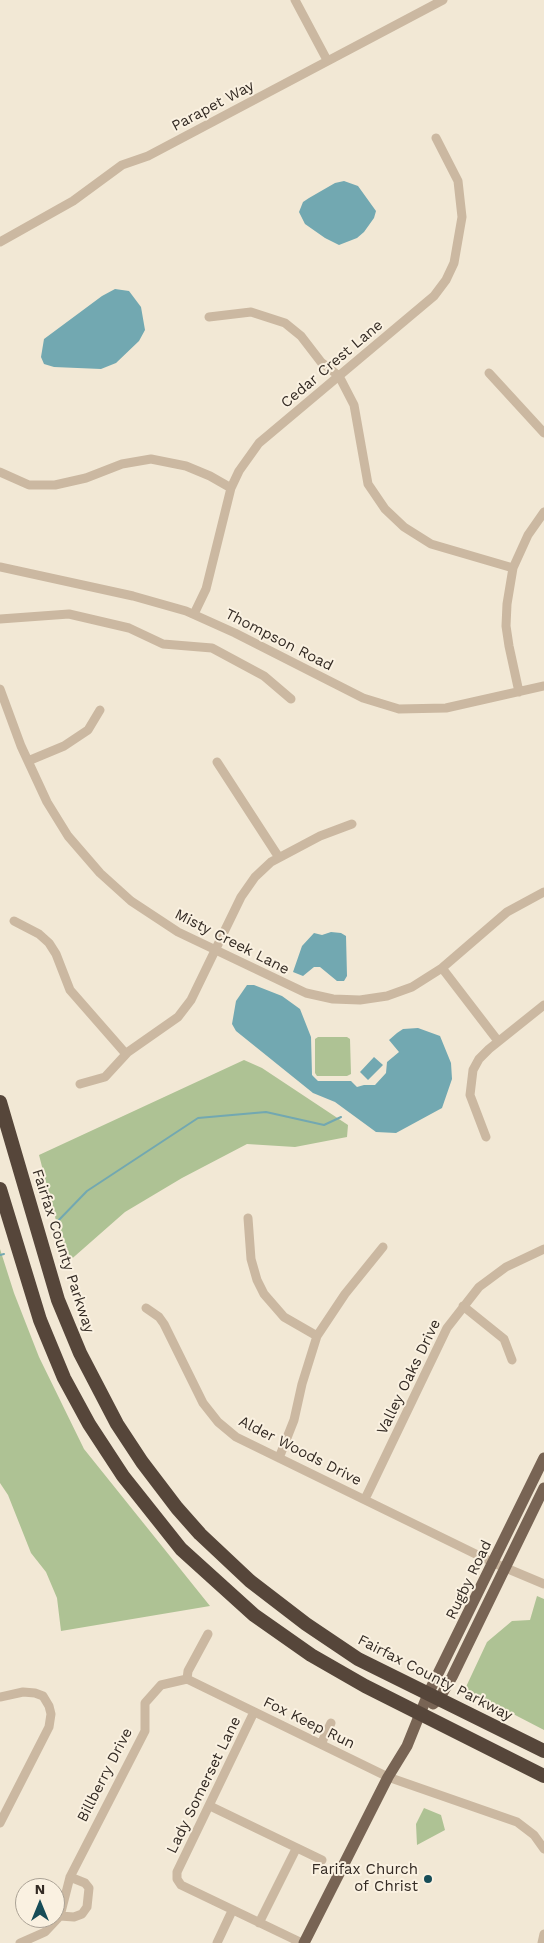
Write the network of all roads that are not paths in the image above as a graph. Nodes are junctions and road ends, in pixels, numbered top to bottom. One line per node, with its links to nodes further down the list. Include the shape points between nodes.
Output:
1 (295, 0): 3 (street)
2 (444, 0): 3 (street, Parapet Way)
3 (327, 60): 5 (street, Parapet Way, via 148,156 122,165 73,201)
4 (436, 138): 8 (street, Cedar Crest Lane, via 458,181 462,218 454,263 434,296)
5 (0, 242)
6 (209, 317): 8 (street, via 251,312 285,323 321,362)
7 (489, 372): 9 (street)
8 (339, 376): 11 (street, Cedar Crest Lane, via 259,442); 14 (street, via 354,406 368,484 385,509 404,527 431,544)
9 (544, 433)
10 (0, 472): 11 (street, via 29,485 55,485 86,478 122,464 151,459 186,466)
11 (230, 488): 15 (street, Cedar Crest Lane, via 206,589)
12 (544, 512): 14 (street, via 528,535)
13 (0, 567): 15 (street, Thompson Road, via 134,596)
14 (513, 568): 19 (street, via 506,626)
15 (194, 614): 19 (street, Thompson Road, via 364,698 398,709 446,708)
16 (0, 619): 20 (street, via 69,614 129,628 163,644 212,648 264,676)
17 (544, 686): 19 (street, Thompson Road)
18 (0, 689): 22 (street, Misty Creek Lane)
19 (518, 692)
20 (291, 699)
21 (100, 710): 22 (street, via 88,730 64,746)
22 (28, 761): 28 (street, Misty Creek Lane, via 56,817 100,872 162,923)
23 (217, 762): 25 (street)
24 (352, 824): 25 (street)
25 (278, 856): 28 (street, via 255,877 241,897)
26 (544, 892): 29 (street, Misty Creek Lane, via 491,924)
27 (14, 921): 32 (street, via 49,943 70,990)
28 (215, 951): 29 (street, Misty Creek Lane, via 306,993 340,1000 387,996 412,987); 32 (street, via 191,1000 178,1017)
29 (442, 968): 31 (street)
30 (544, 1005): 31 (street)
31 (498, 1041): 35 (street, via 479,1059 470,1083 471,1101)
32 (126, 1054): 33 (street, via 105,1077)
33 (80, 1084)
34 (0, 1102): 54 (highway, Fairfax County Parkway, via 66,1321 105,1404 149,1472 200,1534 278,1603 358,1659)
35 (486, 1137)
36 (0, 1188): 56 (highway, via 30,1289 64,1378 105,1450 156,1520 209,1576 276,1632 338,1671)
37 (248, 1218): 42 (street, via 251,1259 264,1294 284,1317)
38 (383, 1247): 42 (street, via 345,1294)
39 (544, 1249): 40 (street, Valley Oaks Drive, via 506,1267 479,1287)
40 (463, 1306): 43 (street, via 504,1338); 47 (street, Valley Oaks Drive, via 447,1328)
41 (146, 1308): 44 (street, Alder Woods Drive, via 164,1324 212,1416 236,1437)
42 (317, 1336): 44 (street, via 294,1420)
43 (512, 1360)
44 (279, 1458): 47 (street, Alder Woods Drive)
45 (544, 1458): 48 (main road, Rugby Road)
46 (544, 1488): 49 (main road, Rugby Road)
47 (365, 1499): 48 (street, Alder Woods Drive)
48 (494, 1563): 49 (street, Alder Woods Drive); 54 (main road, Rugby Road)
49 (506, 1568): 50 (street, Alder Woods Drive); 54 (main road, Rugby Road, via 452,1677)
50 (544, 1584)
51 (208, 1634): 52 (street)
52 (187, 1679): 55 (street, Fox Keep Run); 67 (street, Billberry Drive, via 161,1685 145,1703 144,1731)
53 (0, 1697): 63 (street, via 35,1693 43,1696 51,1714 48,1727)
54 (434, 1697): 56 (main road, Rugby Road); 59 (highway, Fairfax County Parkway)
55 (254, 1712): 58 (street, Fox Keep Run); 62 (street, Lady Somerset Lane)
56 (420, 1715): 60 (highway); 61 (main road, Rugby Road, via 407,1746)
57 (331, 1723): 58 (street)
58 (321, 1744): 61 (street, Fox Keep Run)
59 (544, 1751)
60 (544, 1776)
61 (388, 1777): 65 (street, Fox Keep Run, via 516,1822 534,1835); 76 (main road, Rugby Road)
62 (210, 1806): 64 (street); 69 (street, Lady Somerset Lane, via 176,1872 177,1879 181,1885)
63 (0, 1823)
64 (296, 1849): 66 (street); 71 (street)
65 (544, 1849)
66 (322, 1860)
67 (70, 1877): 68 (street, Billberry Drive); 70 (street, via 85,1883 89,1888 89,1898 82,1914)
68 (65, 1896)
69 (232, 1910): 71 (street, Lady Somerset Lane); 75 (street)
70 (65, 1916)
71 (259, 1922): 76 (street, Lady Somerset Lane)
72 (49, 1928): 74 (street)
73 (544, 1934): 77 (street)
74 (20, 1943)
75 (217, 1943)
76 (303, 1943)
77 (542, 1943)

